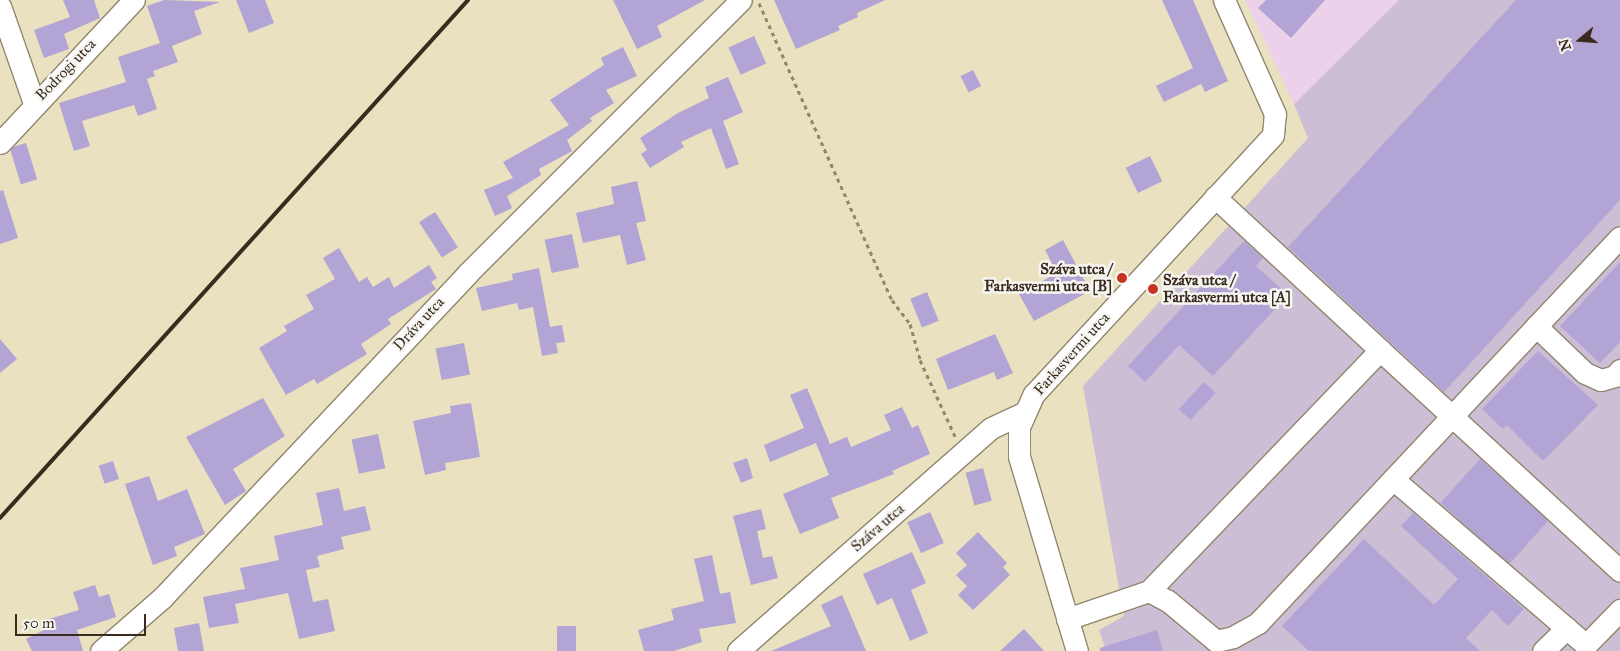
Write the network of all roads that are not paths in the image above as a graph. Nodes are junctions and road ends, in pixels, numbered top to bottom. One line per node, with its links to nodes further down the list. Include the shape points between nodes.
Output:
1 (134, 0): 5 (street, Bodrogi utca)
2 (741, 0): 21 (street, Dráva utca, via 467,274 162,598)
3 (1224, 0): 7 (street, Farkasvermi utca, via 1276,121 1269,140)
4 (0, 6): 5 (street)
5 (34, 103): 6 (street, Bodrogi utca)
6 (0, 143)
7 (1215, 197): 10 (street); 12 (street, Farkasvermi utca, via 1034,394)
8 (1620, 237): 9 (street)
9 (1536, 326): 11 (street, via 1585,373 1601,380 1614,376); 13 (street)
10 (1380, 350): 13 (street); 16 (street)
11 (1620, 370)
12 (1024, 413): 18 (street, Farkasvermi utca, via 1017,438 1019,456); 22 (street, Száva utca, via 991,428)
13 (1452, 415): 14 (street); 15 (street)
14 (1392, 479): 19 (street); 20 (street)
15 (1620, 571)
16 (1150, 591): 18 (street); 20 (street, via 1168,601 1207,637)
17 (1620, 610): 19 (street, via 1586,645)
18 (1067, 618): 23 (street, Farkasvermi utca)
19 (1567, 628): 24 (street)
20 (1240, 644)
21 (101, 651)
22 (738, 651)
23 (1077, 651)
24 (1543, 651)

